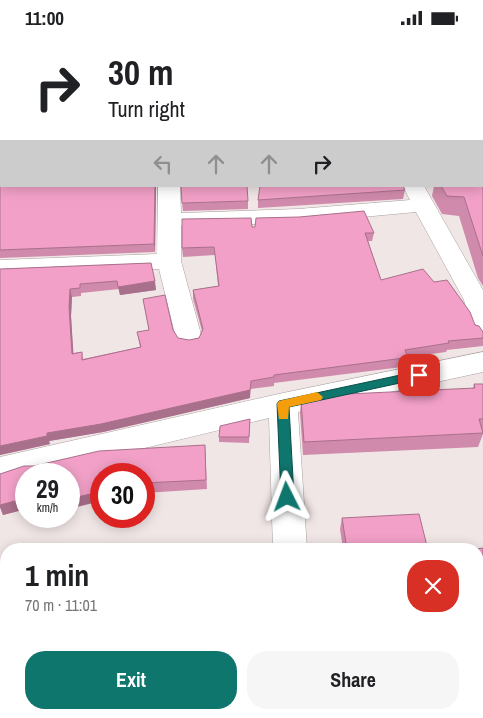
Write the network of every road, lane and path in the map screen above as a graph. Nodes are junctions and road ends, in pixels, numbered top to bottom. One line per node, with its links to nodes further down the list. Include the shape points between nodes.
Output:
1 (169, 187): 3 (street)
2 (418, 196): 3 (street, via 298,216); 6 (street, via 476,301)
3 (170, 220): 4 (street)
4 (169, 261): 5 (street); 7 (street)
5 (0, 268)
6 (483, 326)
7 (189, 338)
8 (483, 362): 9 (street)
9 (283, 404): 10 (street); 11 (street)
10 (0, 470)
11 (290, 543)

